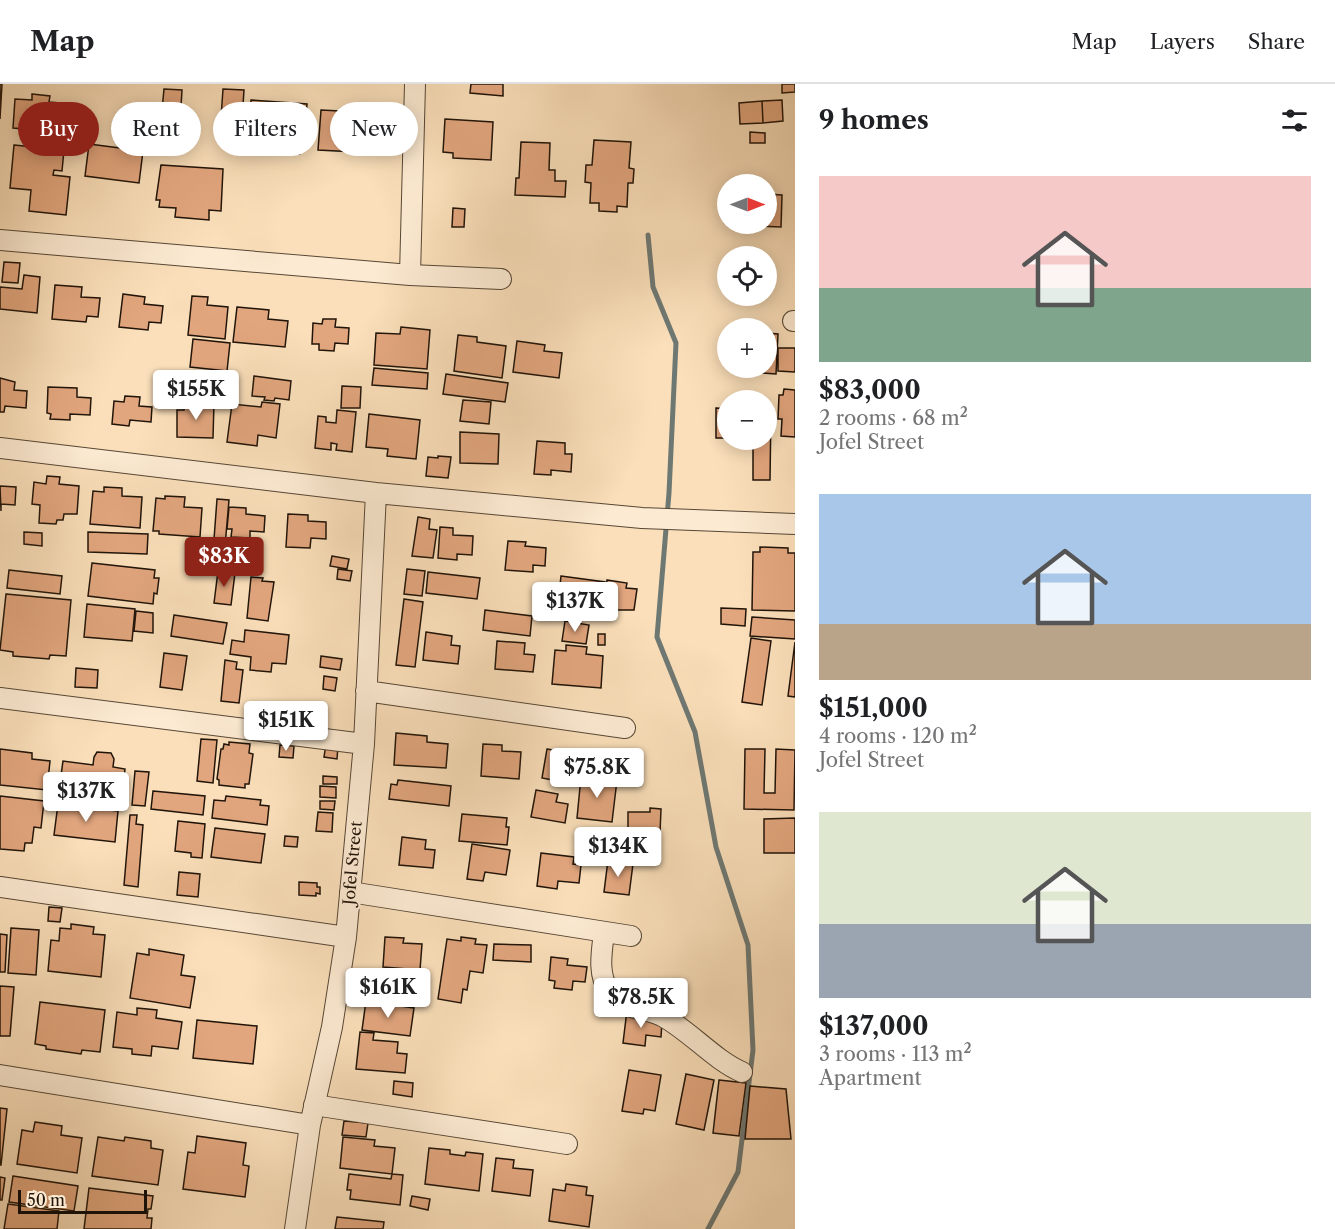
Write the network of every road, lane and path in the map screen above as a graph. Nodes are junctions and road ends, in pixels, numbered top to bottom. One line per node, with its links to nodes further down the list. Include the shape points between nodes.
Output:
1 (415, 84): 3 (street)
2 (0, 240): 3 (street)
3 (410, 275): 4 (street)
4 (501, 279)
5 (0, 448): 6 (street)
6 (376, 493): 7 (street, via 642,518); 8 (street, Jofel Street)
7 (795, 524)
8 (366, 691): 10 (street); 11 (street, Jofel Street)
9 (0, 698): 11 (street)
10 (625, 728)
11 (364, 744): 13 (street, Jofel Street)
12 (0, 887): 16 (street)
13 (350, 892): 14 (street); 16 (street, Jofel Street)
14 (604, 932): 15 (street); 17 (street, via 601,968 607,989 620,1004 665,1018 729,1067)
15 (631, 936)
16 (346, 937): 19 (street, Jofel Street, via 332,1027)
17 (742, 1072)
18 (0, 1075): 20 (street)
19 (314, 1105): 20 (street, Jofel Street); 21 (street)
20 (310, 1125): 22 (street, Jofel Street)
21 (567, 1144)
22 (296, 1229)

